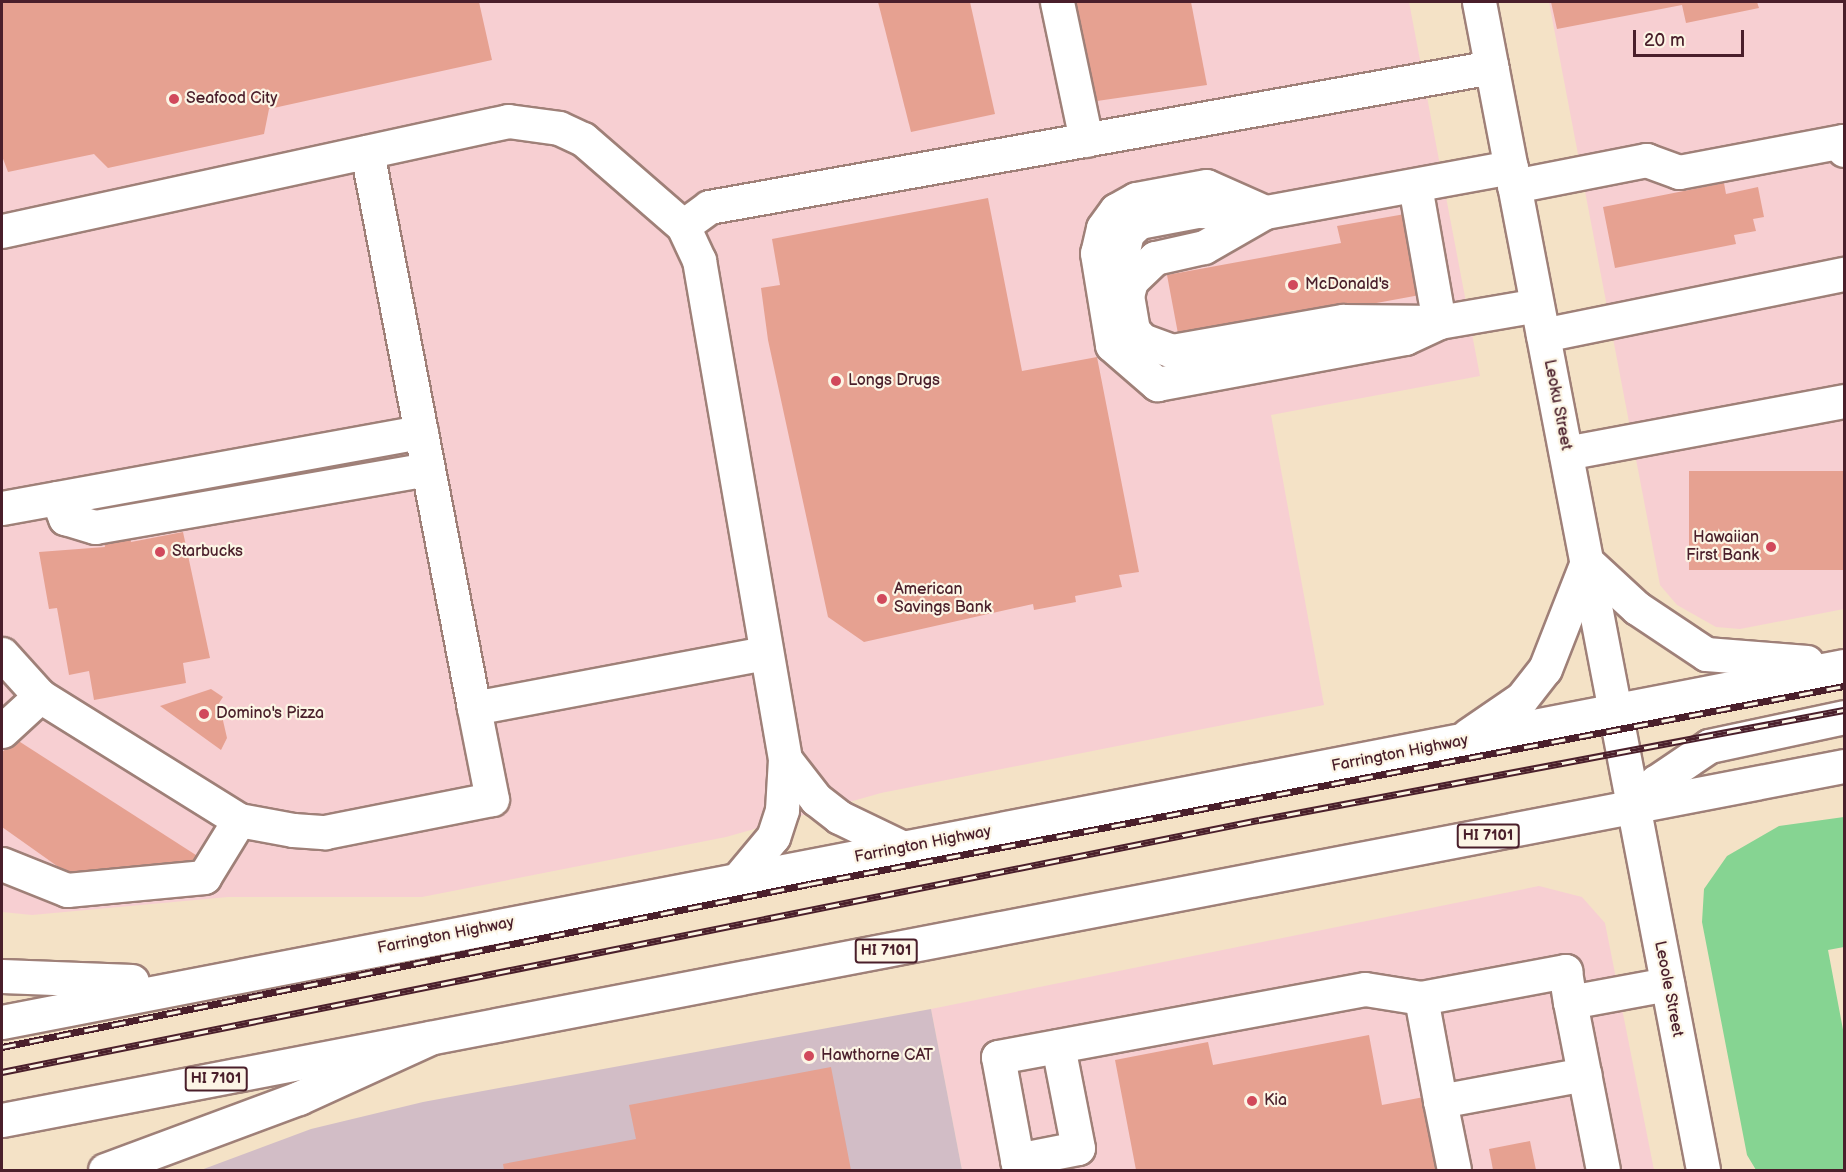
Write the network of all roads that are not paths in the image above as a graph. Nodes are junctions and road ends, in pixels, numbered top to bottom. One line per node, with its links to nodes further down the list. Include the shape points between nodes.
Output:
1 (1057, 2): 4 (main road)
2 (1479, 2): 3 (main road, Leoku Street)
3 (1492, 67): 4 (main road); 7 (main road, Leoku Street)
4 (1086, 140): 10 (main road, via 709,207)
5 (1844, 146): 7 (main road, via 1679,172 1646,160)
6 (367, 152): 10 (main road, via 508,121 560,128 583,139); 11 (main road); 16 (main road)
7 (1513, 176): 8 (main road); 13 (main road, Leoku Street)
8 (1415, 186): 9 (main road); 14 (main road)
9 (1265, 212): 14 (main road, via 1204,247 1155,258 1131,281 1127,296 1133,330 1154,348 1172,351 1343,321); 14 (main road, via 1206,186 1136,199 1116,210 1102,228 1097,253 1112,345 1157,384 1405,338)
10 (683, 226): 22 (main road, via 699,260)
11 (2, 231)
12 (1845, 274): 13 (main road)
13 (1540, 320): 14 (main road); 17 (main road, Leoku Street)
14 (1438, 322)
15 (1845, 400): 17 (main road)
16 (421, 432): 18 (main road); 19 (main road)
17 (1566, 453): 21 (main road, Leoku Street)
18 (428, 469): 19 (main road, via 95,527 66,518); 26 (main road)
19 (57, 498): 20 (main road)
20 (2, 508)
21 (1587, 562): 24 (main road, via 1637,608 1706,654); 27 (main road, Leoku Street); 30 (main road, via 1545,669 1522,698)
22 (766, 653): 26 (main road); 31 (main road)
23 (2, 654): 25 (main road)
24 (1845, 666): 27 (main road, Farrington Highway)
25 (40, 696): 29 (main road); 34 (main road)
26 (474, 708): 34 (main road, via 492,799 325,832)
27 (1615, 710): 30 (main road, Farrington Highway); 33 (main road, Leoku Street)
28 (1845, 717): 33 (main road, via 1708,746 1656,782)
29 (2, 731)
30 (1455, 744): 36 (main road, Farrington Highway)
31 (785, 759): 36 (main road, via 816,799 839,817); 38 (main road, via 782,810 773,837)
32 (1845, 766): 33 (main road, HI 7101)
33 (1633, 808): 42 (main road, Leoole Street); 46 (main road, HI 7101)
34 (239, 820): 39 (main road, via 204,877 67,890)
35 (2, 844): 39 (main road)
36 (903, 848): 38 (main road, Farrington Highway)
37 (2, 864): 39 (main road)
38 (737, 880): 41 (main road, Farrington Highway)
39 (40, 881)
40 (2, 976): 41 (main road, via 74,982)
41 (229, 978): 45 (main road, Farrington Highway)
42 (1667, 984): 44 (main road); 55 (main road, Leoole Street)
43 (1421, 998): 44 (main road, via 1565,971); 47 (main road, via 1365,989); 49 (main road)
44 (1570, 1002): 48 (main road)
45 (2, 1022)
46 (430, 1038): 50 (main road, HI 7101); 52 (main road, via 299,1098)
47 (1058, 1046): 51 (main road, via 1078,1148); 51 (main road, via 998,1057)
48 (1584, 1074): 49 (main road); 54 (main road)
49 (1440, 1101): 53 (main road)
50 (2, 1120)
51 (1018, 1165)
52 (105, 1170)
53 (1454, 1170)
54 (1603, 1170)
55 (1702, 1170)

